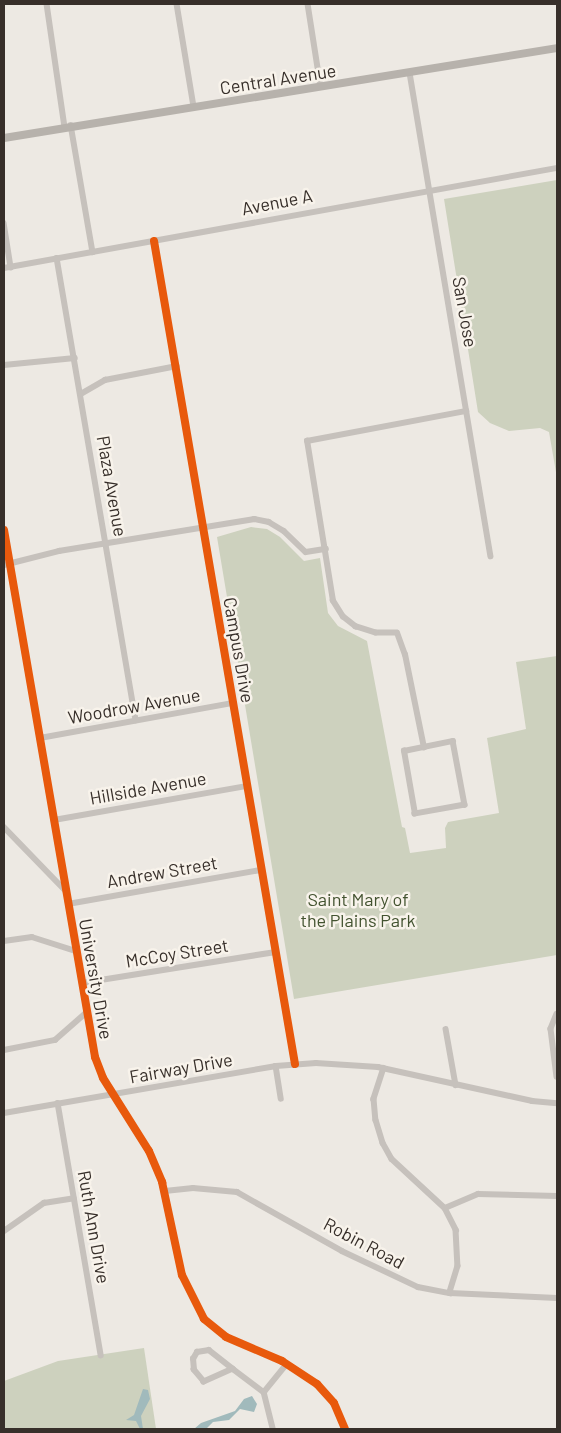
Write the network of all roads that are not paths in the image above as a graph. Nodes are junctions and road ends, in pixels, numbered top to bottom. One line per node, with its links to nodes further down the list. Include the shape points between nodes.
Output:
1 (47, 4): 8 (street)
2 (177, 4): 7 (street)
3 (308, 4): 6 (street)
4 (557, 48): 5 (street, Central Avenue)
5 (410, 73): 6 (street, Central Avenue); 11 (street, San Jose)
6 (321, 87): 7 (street, Central Avenue)
7 (194, 107): 8 (street, Central Avenue)
8 (68, 126): 9 (street, Central Avenue); 14 (street)
9 (4, 138)
10 (557, 168): 11 (street, Avenue A)
11 (429, 192): 13 (street, Avenue A); 22 (street, San Jose)
12 (4, 223): 16 (street)
13 (154, 241): 14 (street, Avenue A); 20 (street, Campus Drive)
14 (93, 252): 15 (street, Avenue A)
15 (57, 258): 16 (street, Avenue A); 18 (street, Plaza Avenue)
16 (11, 267): 17 (street, Avenue A)
17 (4, 268)
18 (75, 358): 19 (street); 21 (street, Plaza Avenue)
19 (4, 365)
20 (177, 366): 21 (street, via 112,378); 23 (street, Campus Drive)
21 (81, 394): 25 (street, Plaza Avenue)
22 (466, 411): 26 (street, via 306,441); 27 (street, San Jose)
23 (203, 526): 25 (street); 26 (street, via 262,520 284,531 306,552); 29 (street, Campus Drive)
24 (4, 530): 28 (street, University Drive)
25 (107, 544): 28 (street); 30 (street, Plaza Avenue)
26 (326, 549): 32 (street, via 333,601 343,617 356,627 369,631 397,633 405,655)
27 (491, 556)
28 (7, 564): 31 (street, University Drive)
29 (233, 703): 30 (street, Woodrow Avenue); 33 (street, Campus Drive)
30 (136, 720): 31 (street, Woodrow Avenue)
31 (40, 738): 34 (street, University Drive)
32 (424, 748): 32 (street, via 453,742 465,805 415,814 404,751)
33 (247, 786): 34 (street, Hillside Avenue); 36 (street, Campus Drive)
34 (54, 820): 37 (street, University Drive)
35 (4, 827): 37 (street)
36 (261, 870): 38 (street, Andrew Street); 41 (street, Campus Drive)
37 (65, 890): 38 (street, University Drive)
38 (68, 904): 40 (street, University Drive)
39 (4, 941): 40 (street, via 32,937)
40 (76, 951): 42 (street, University Drive)
41 (276, 952): 42 (street, McCoy Street); 47 (street, Campus Drive)
42 (82, 983): 43 (street, University Drive)
43 (87, 1012): 46 (street, via 55,1040); 52 (street, University Drive, via 94,1057)
44 (557, 1014): 50 (street, via 551,1029)
45 (446, 1029): 51 (street)
46 (4, 1050)
47 (295, 1064): 48 (street, Fairway Drive); 49 (street, Fairway Drive, via 349,1063)
48 (276, 1066): 52 (street, Fairway Drive); 53 (street)
49 (384, 1068): 51 (street, Fairway Drive); 60 (street, via 374,1099 383,1143 392,1159)
50 (557, 1077)
51 (456, 1085): 54 (street, Fairway Drive)
52 (114, 1095): 55 (street, Fairway Drive); 57 (street, University Drive, via 149,1151)
53 (281, 1099)
54 (557, 1103)
55 (58, 1104): 56 (street, Fairway Drive); 59 (street, Ruth Ann Drive)
56 (4, 1113)
57 (164, 1191): 62 (street, Robin Road, via 193,1188 237,1192 380,1271 418,1287); 65 (street, University Drive, via 182,1274 204,1319 226,1338)
58 (557, 1196): 60 (street, via 478,1194)
59 (74, 1198): 61 (street, via 44,1203); 64 (street, Ruth Ann Drive)
60 (445, 1208): 62 (street, via 452,1219 458,1244 458,1266)
61 (4, 1231)
62 (450, 1293): 63 (street, Robin Road)
63 (557, 1298)
64 (101, 1355)
65 (287, 1364): 67 (street); 69 (street, University Drive, via 317,1384 334,1403)
66 (233, 1369): 66 (street, via 209,1350 196,1352 194,1370 204,1382); 67 (street)
67 (264, 1392): 68 (street)
68 (272, 1429)
69 (345, 1429)

